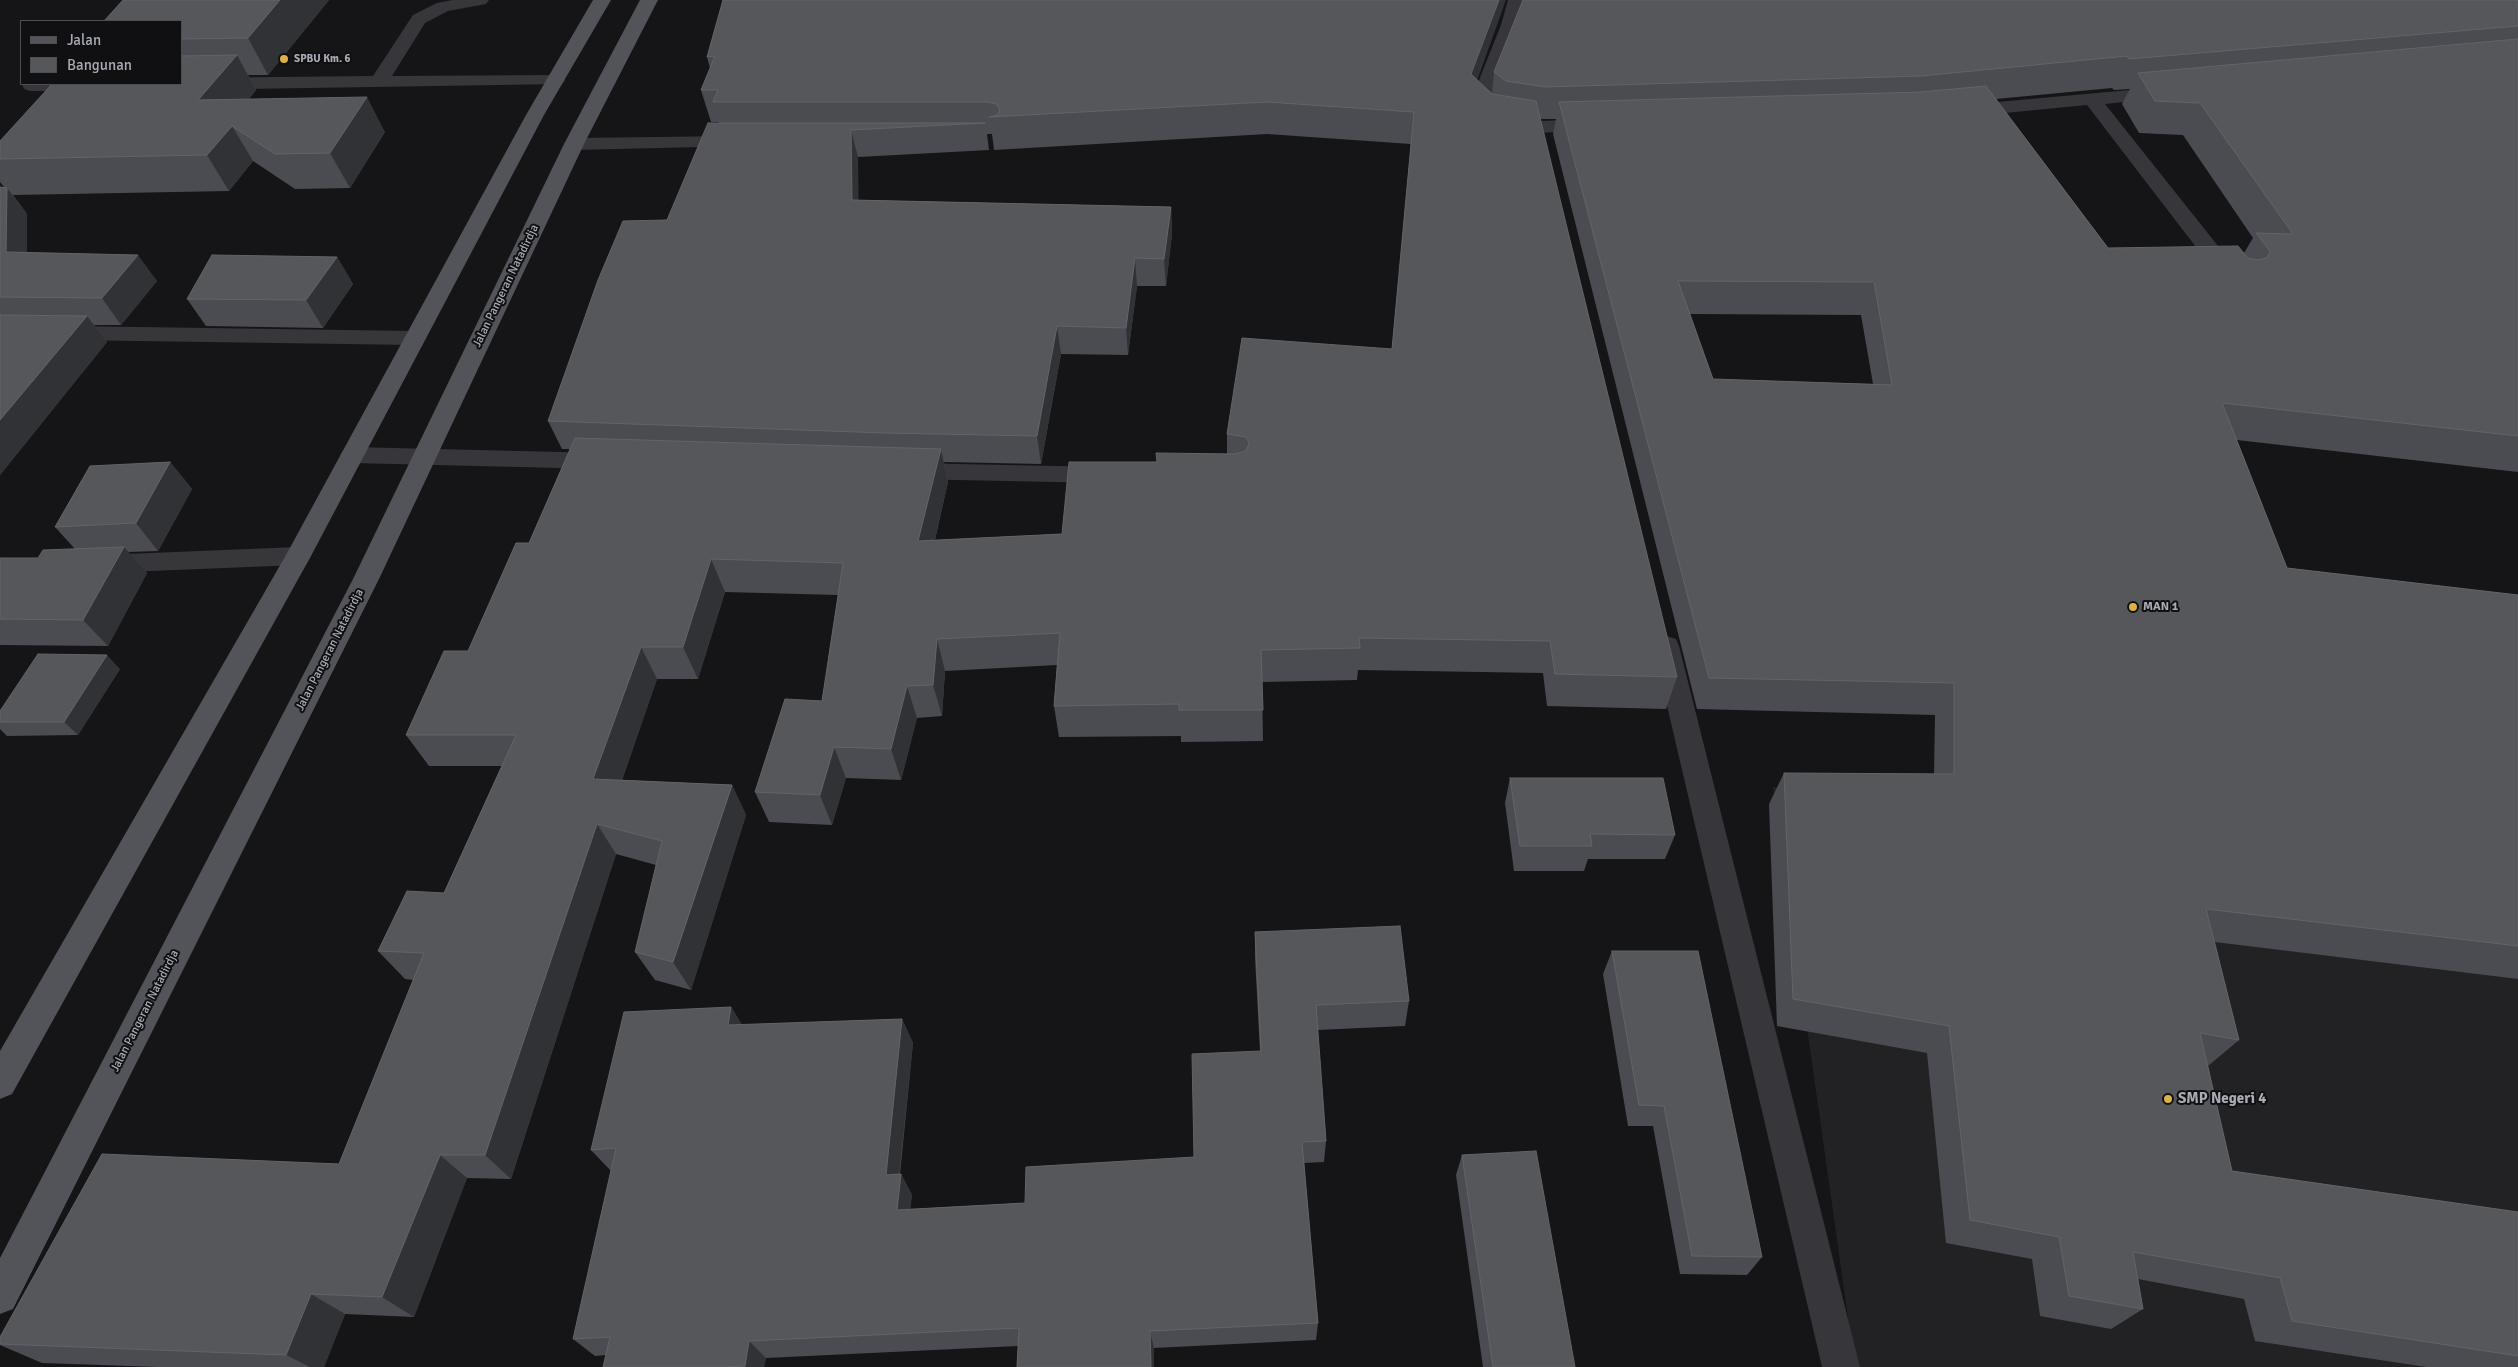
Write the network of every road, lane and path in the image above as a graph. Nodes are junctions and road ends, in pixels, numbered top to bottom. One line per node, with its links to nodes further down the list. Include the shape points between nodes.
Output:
1 (480, 0): 6 (street, via 443,8 419,19)
2 (602, 0): 5 (main road)
3 (649, 0): 14 (main road, Jalan Pangeran Natadirdja)
4 (1517, 0): 12 (street, via 1478,105 1495,120)
5 (556, 80): 6 (street); 18 (main road)
6 (380, 82): 7 (street)
7 (182, 84)
8 (2181, 92): 9 (street)
9 (2092, 99): 10 (street); 16 (street)
10 (1947, 112)
11 (1610, 125): 12 (street)
12 (1540, 127): 15 (street)
13 (751, 142): 14 (street)
14 (574, 144): 20 (main road, Jalan Pangeran Natadirdja)
15 (1547, 156)
16 (2237, 285)
17 (0, 332): 18 (street)
18 (414, 338): 19 (main road)
19 (352, 455): 20 (street); 24 (main road)
20 (425, 455): 21 (street); 28 (main road, Jalan Pangeran Natadirdja, via 366,579)
21 (624, 462)
22 (882, 470): 23 (street)
23 (1128, 475)
24 (298, 556): 25 (street); 27 (main road)
25 (79, 565)
26 (1660, 621): 29 (street)
27 (0, 1083)
28 (0, 1296)
29 (1841, 1367)

